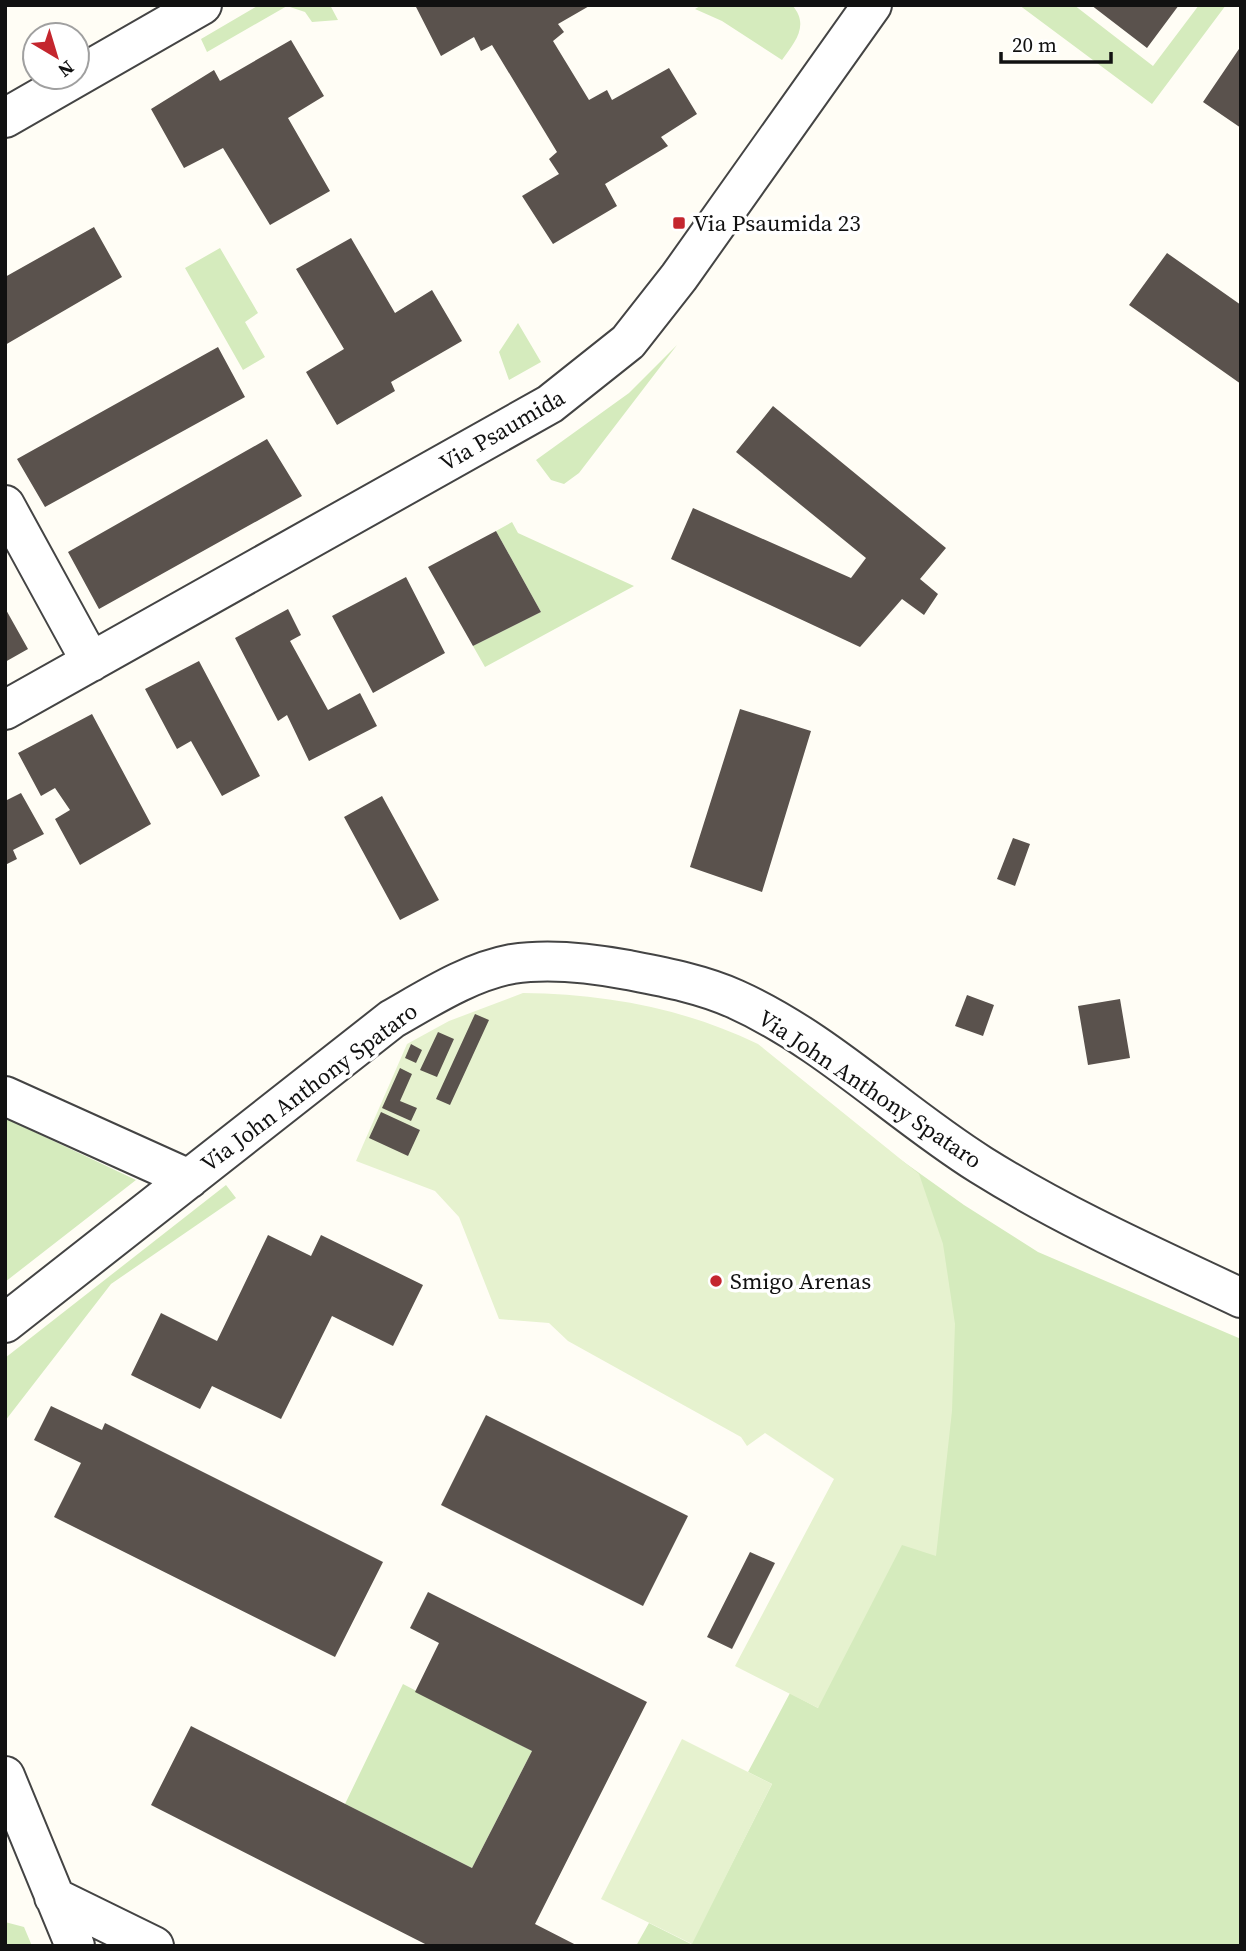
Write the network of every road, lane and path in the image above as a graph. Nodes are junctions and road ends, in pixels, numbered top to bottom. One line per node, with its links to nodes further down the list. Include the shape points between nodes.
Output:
1 (202, 5): 3 (street)
2 (872, 5): 5 (street, Via Psaumida, via 679,277 628,342 586,378 539,410)
3 (5, 118)
4 (5, 505): 5 (street)
5 (91, 662): 6 (street, Via Psaumida)
6 (5, 710)
7 (5, 1096): 8 (street)
8 (189, 1179): 9 (street, Via John Anthony Spataro, via 392,1019 453,985 511,964 560,961 672,979 733,999 774,1019 979,1164 1063,1214); 10 (street, Via John Anthony Spataro)
9 (1241, 1298)
10 (5, 1323)
11 (5, 1776): 12 (street)
12 (54, 1897): 13 (street); 14 (street)
13 (75, 1946)
14 (154, 1946)

